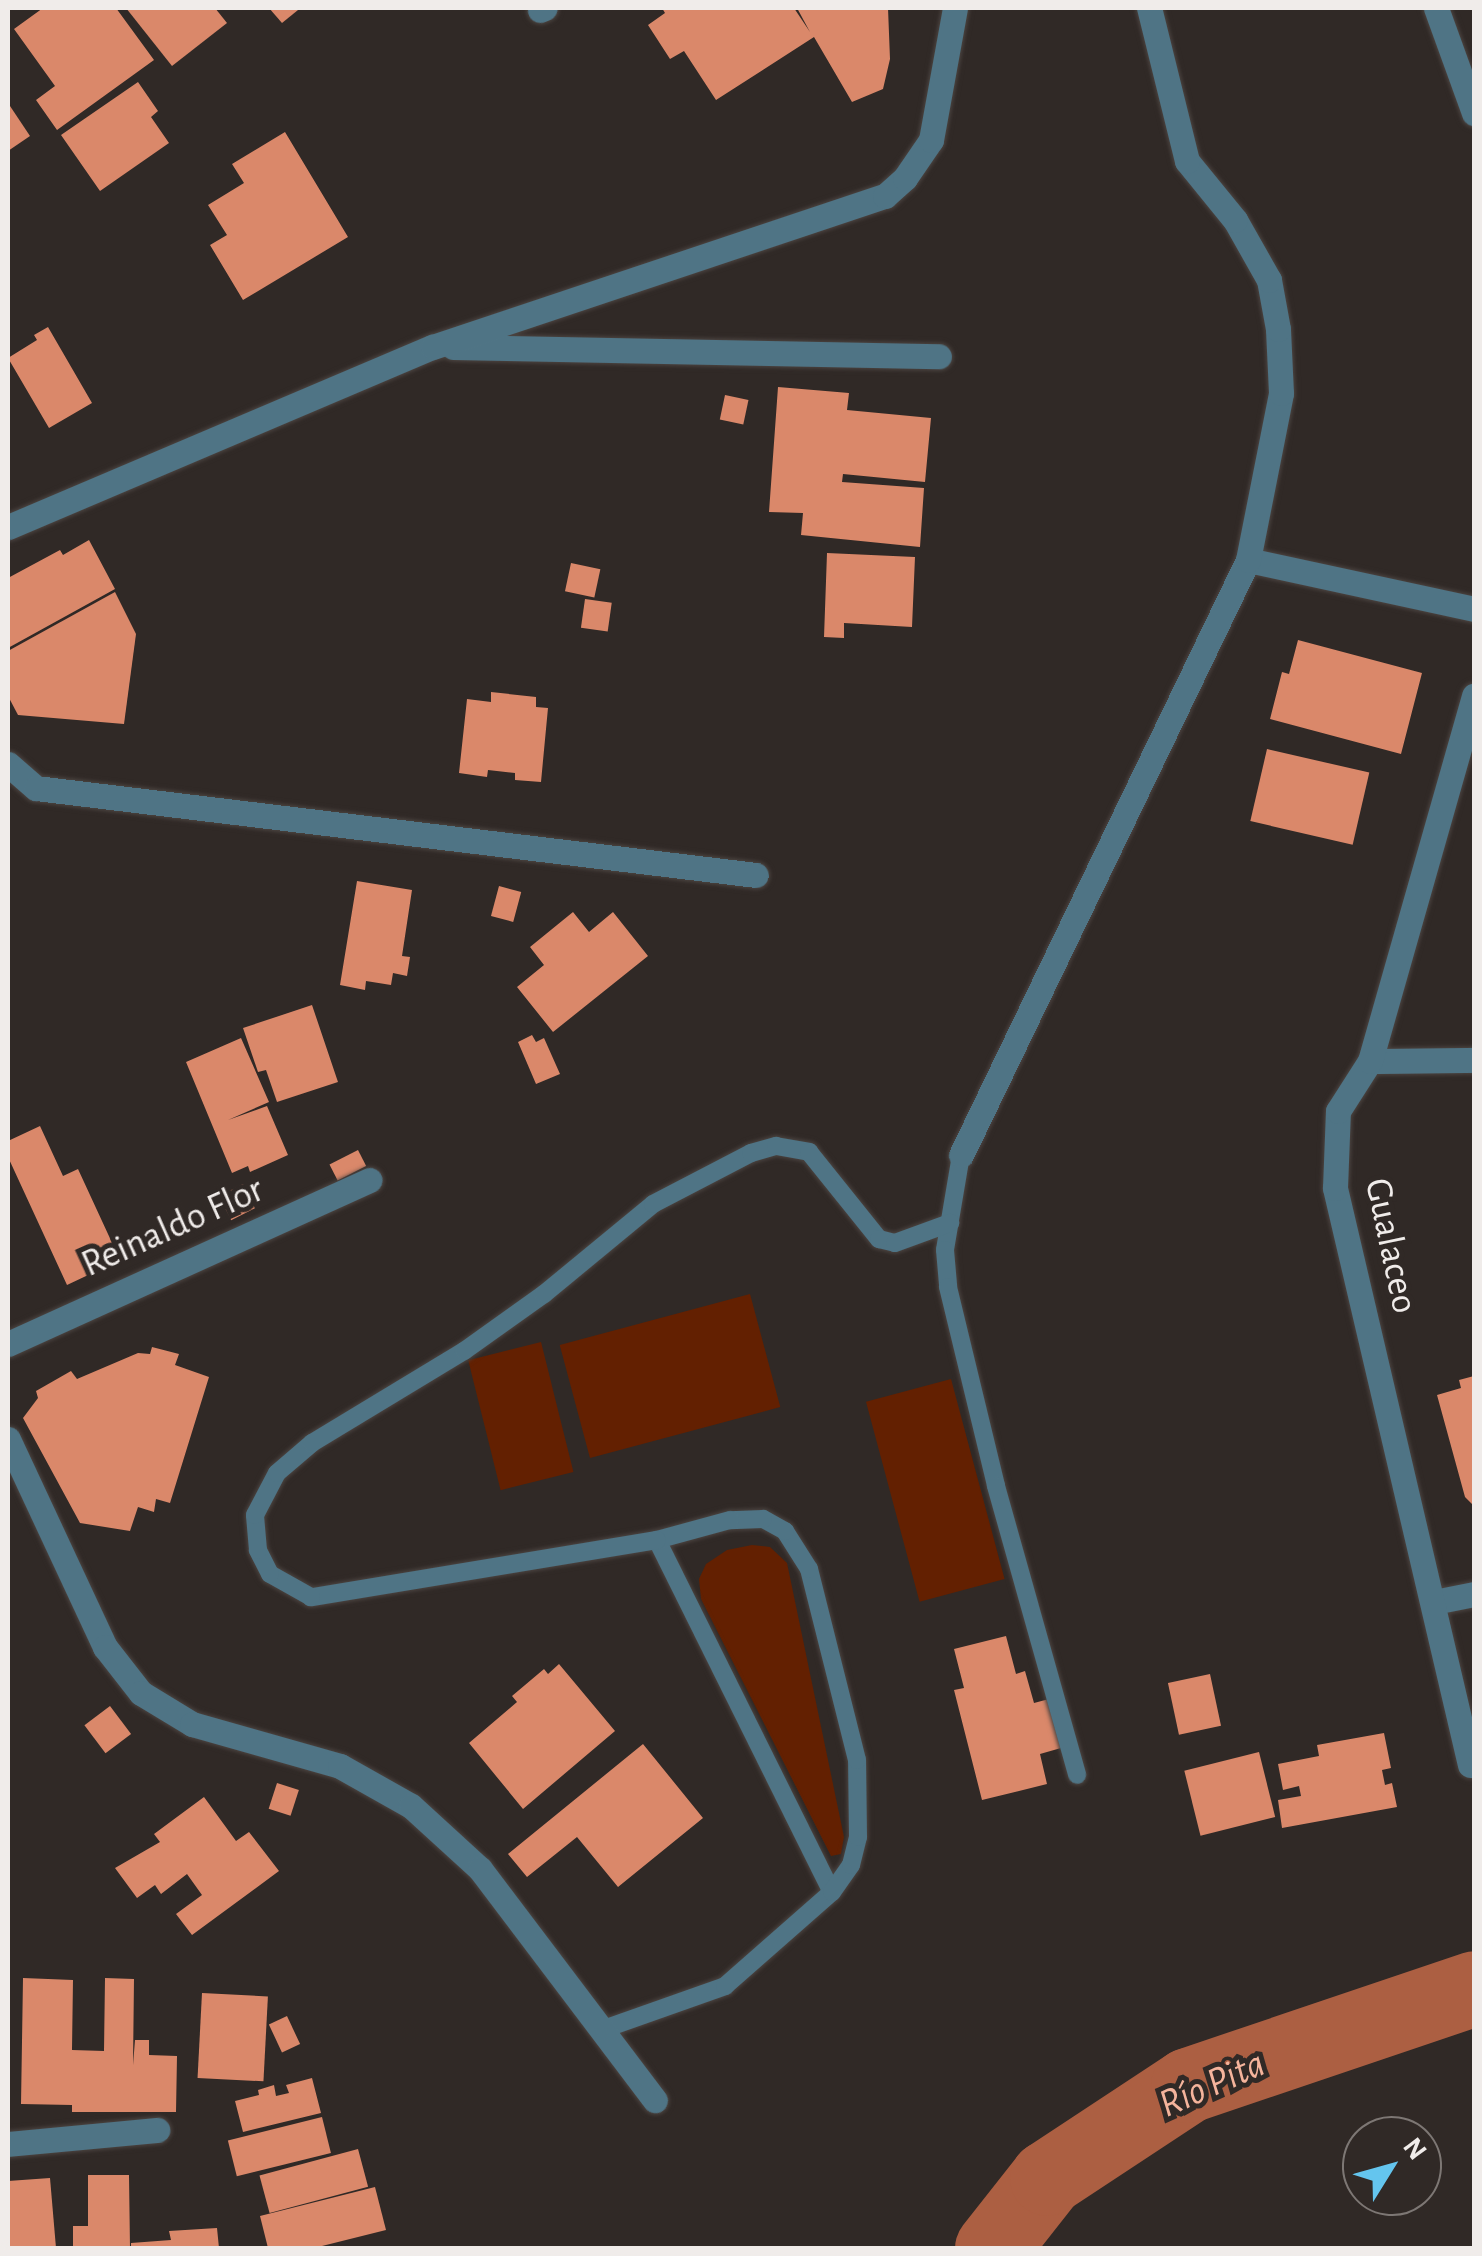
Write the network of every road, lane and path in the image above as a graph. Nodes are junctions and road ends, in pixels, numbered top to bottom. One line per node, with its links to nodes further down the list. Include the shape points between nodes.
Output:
1 (954, 8): 5 (street, via 931,140 885,196)
2 (1149, 8): 8 (street, via 1187,161 1235,220 1269,280 1275,313 1282,393)
3 (1436, 8): 4 (street)
4 (1474, 113)
5 (433, 346): 6 (street); 7 (street)
6 (938, 356)
7 (8, 527)
8 (1248, 560): 9 (street); 15 (street)
9 (1474, 609)
10 (1474, 696): 14 (street, Gualaceo)
11 (8, 764): 12 (street, via 36,788)
12 (756, 875)
13 (1474, 1060): 14 (street)
14 (1370, 1061): 22 (street, Gualaceo, via 1338,1111 1335,1188)
15 (961, 1155): 17 (lane)
16 (370, 1180): 18 (street, Reinaldo Flor)
17 (950, 1223): 20 (lane, via 895,1243 879,1240 809,1152 776,1146 750,1152 652,1204 464,1351 312,1443 277,1473 254,1515 258,1550 270,1574 311,1597); 24 (lane, via 948,1286)
18 (8, 1344)
19 (8, 1438): 26 (street, via 105,1647 141,1694 192,1724 340,1766 412,1806 480,1869)
20 (657, 1540): 25 (lane); 25 (lane, via 730,1520 764,1519 786,1531 810,1568 857,1760 858,1838)
21 (1474, 1594): 22 (street)
22 (1434, 1602): 23 (street, Gualaceo)
23 (1470, 1765)
24 (1077, 1776)
25 (832, 1892): 26 (lane, via 724,1986)
26 (601, 2030): 27 (street)
27 (655, 2100)
28 (156, 2130): 29 (street)
29 (8, 2144)

